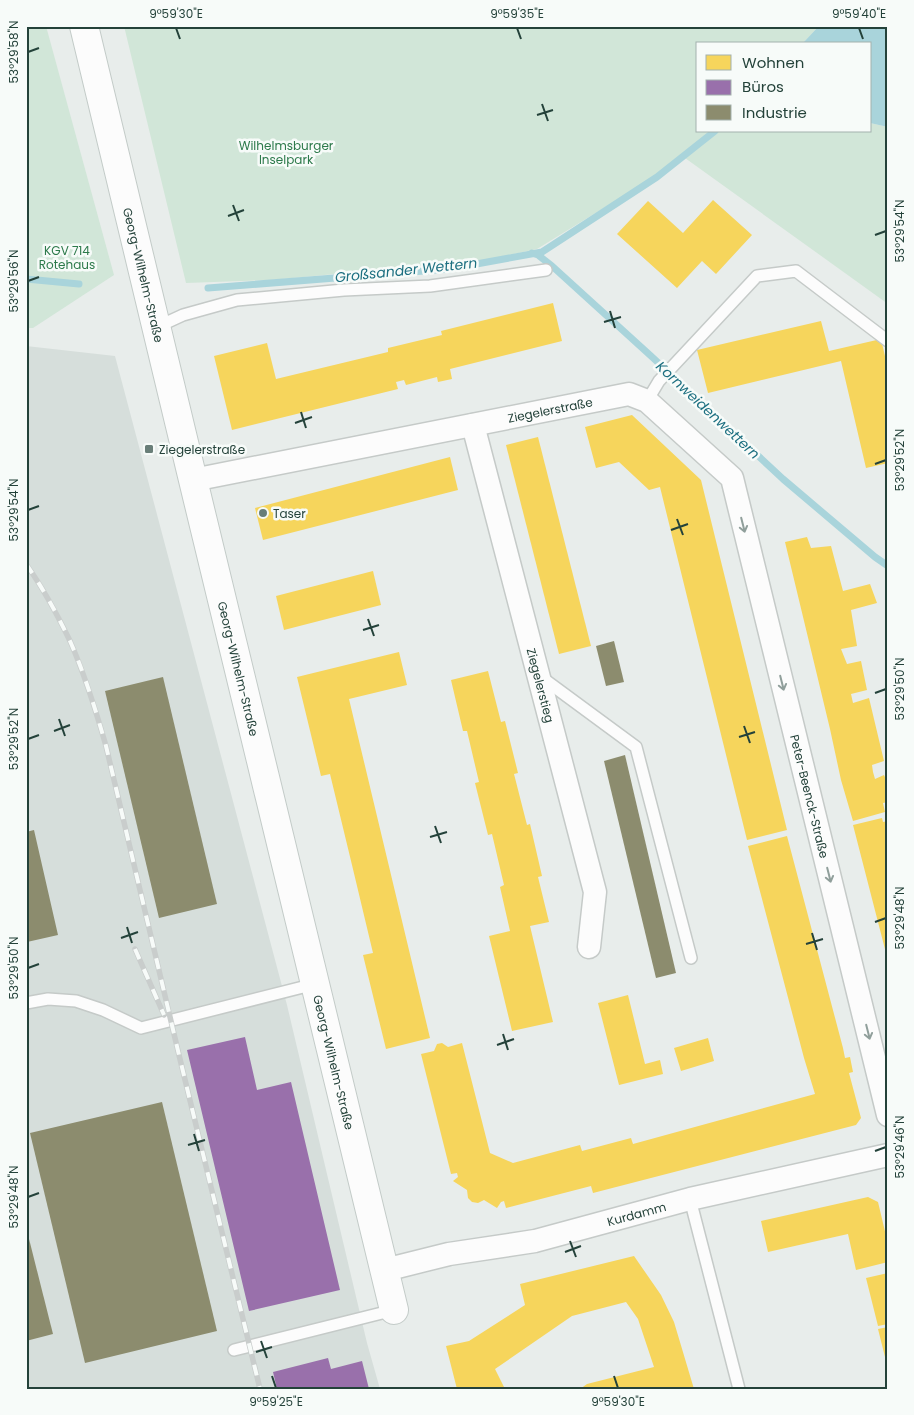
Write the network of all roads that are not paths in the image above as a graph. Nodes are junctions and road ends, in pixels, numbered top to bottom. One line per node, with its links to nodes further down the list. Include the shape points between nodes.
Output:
1 (84, 26): 3 (main road, Georg-Wilhelm-Straße)
2 (546, 270): 3 (lane, via 430,286 237,300 184,315)
3 (156, 328): 8 (main road, Georg-Wilhelm-Straße)
4 (888, 341): 5 (lane, via 796,271 757,276 659,381)
5 (647, 401): 6 (street, Ziegelerstraße, via 629,394); 7 (street, Ziegelerstraße)
6 (473, 425): 8 (street, Ziegelerstraße); 9 (street, Ziegelerstieg)
7 (732, 478): 14 (street, Peter-Beenck-Straße, one-way to 14)
8 (192, 480): 12 (main road, Georg-Wilhelm-Straße)
9 (538, 674): 10 (street, Ziegelerstieg, via 594,892); 11 (lane, via 636,746)
10 (589, 947)
11 (691, 958)
12 (315, 984): 13 (lane, via 141,1028 76,1001 48,999); 17 (main road, Georg-Wilhelm-Straße)
13 (26, 1004)
14 (888, 1115)
15 (888, 1155): 16 (street, Kurdamm)
16 (690, 1199): 17 (street, Kurdamm, via 534,1241 449,1254); 20 (lane)
17 (385, 1270): 18 (main road, Georg-Wilhelm-Straße)
18 (394, 1310): 19 (lane)
19 (234, 1350)
20 (738, 1389)

